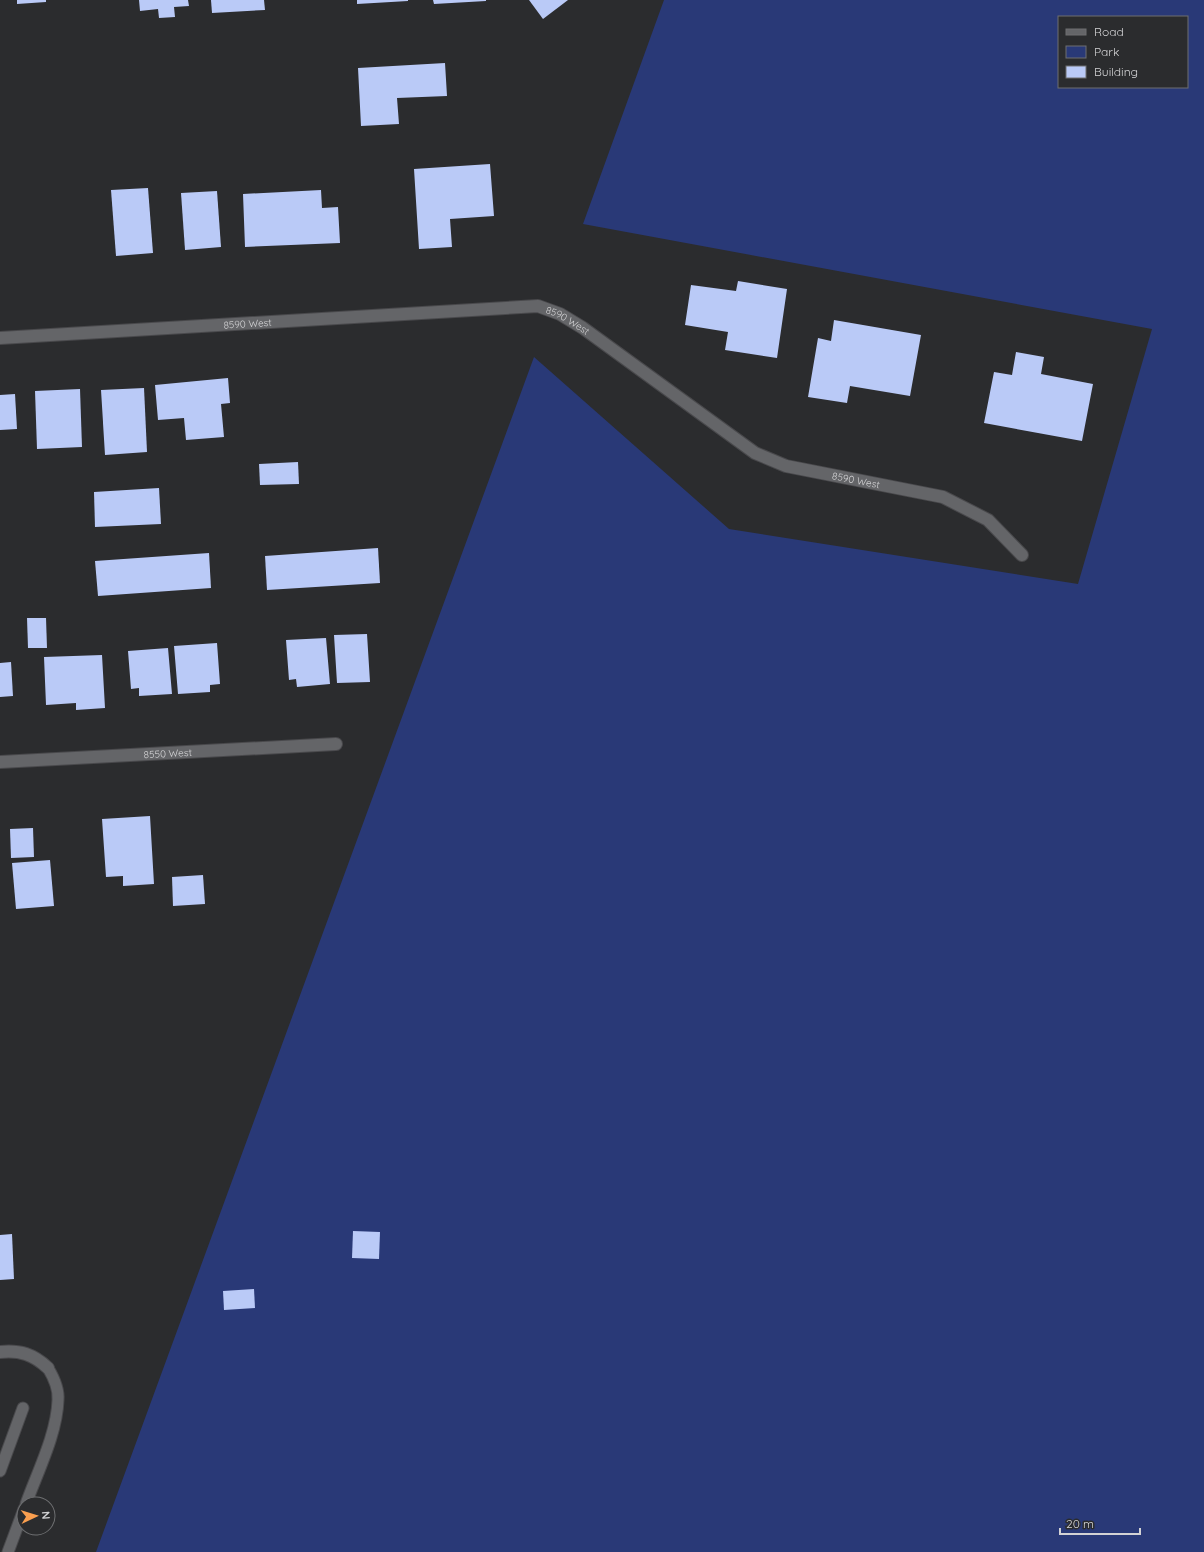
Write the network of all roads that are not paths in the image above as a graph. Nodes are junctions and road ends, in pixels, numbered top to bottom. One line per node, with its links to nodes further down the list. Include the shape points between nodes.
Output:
1 (0, 338): 2 (street, 8590 West, via 538,306 560,314 583,328 755,454 786,466 943,497 988,520)
2 (1022, 555)
3 (336, 744): 4 (street, 8550 West)
4 (0, 762)
5 (0, 1352): 6 (street, via 14,1351 34,1356)
6 (48, 1368): 9 (lane, via 56,1384 58,1400 53,1428)
7 (23, 1408): 8 (lane)
8 (0, 1471)
9 (29, 1496)
10 (16, 1530): 11 (lane)
11 (8, 1552)

